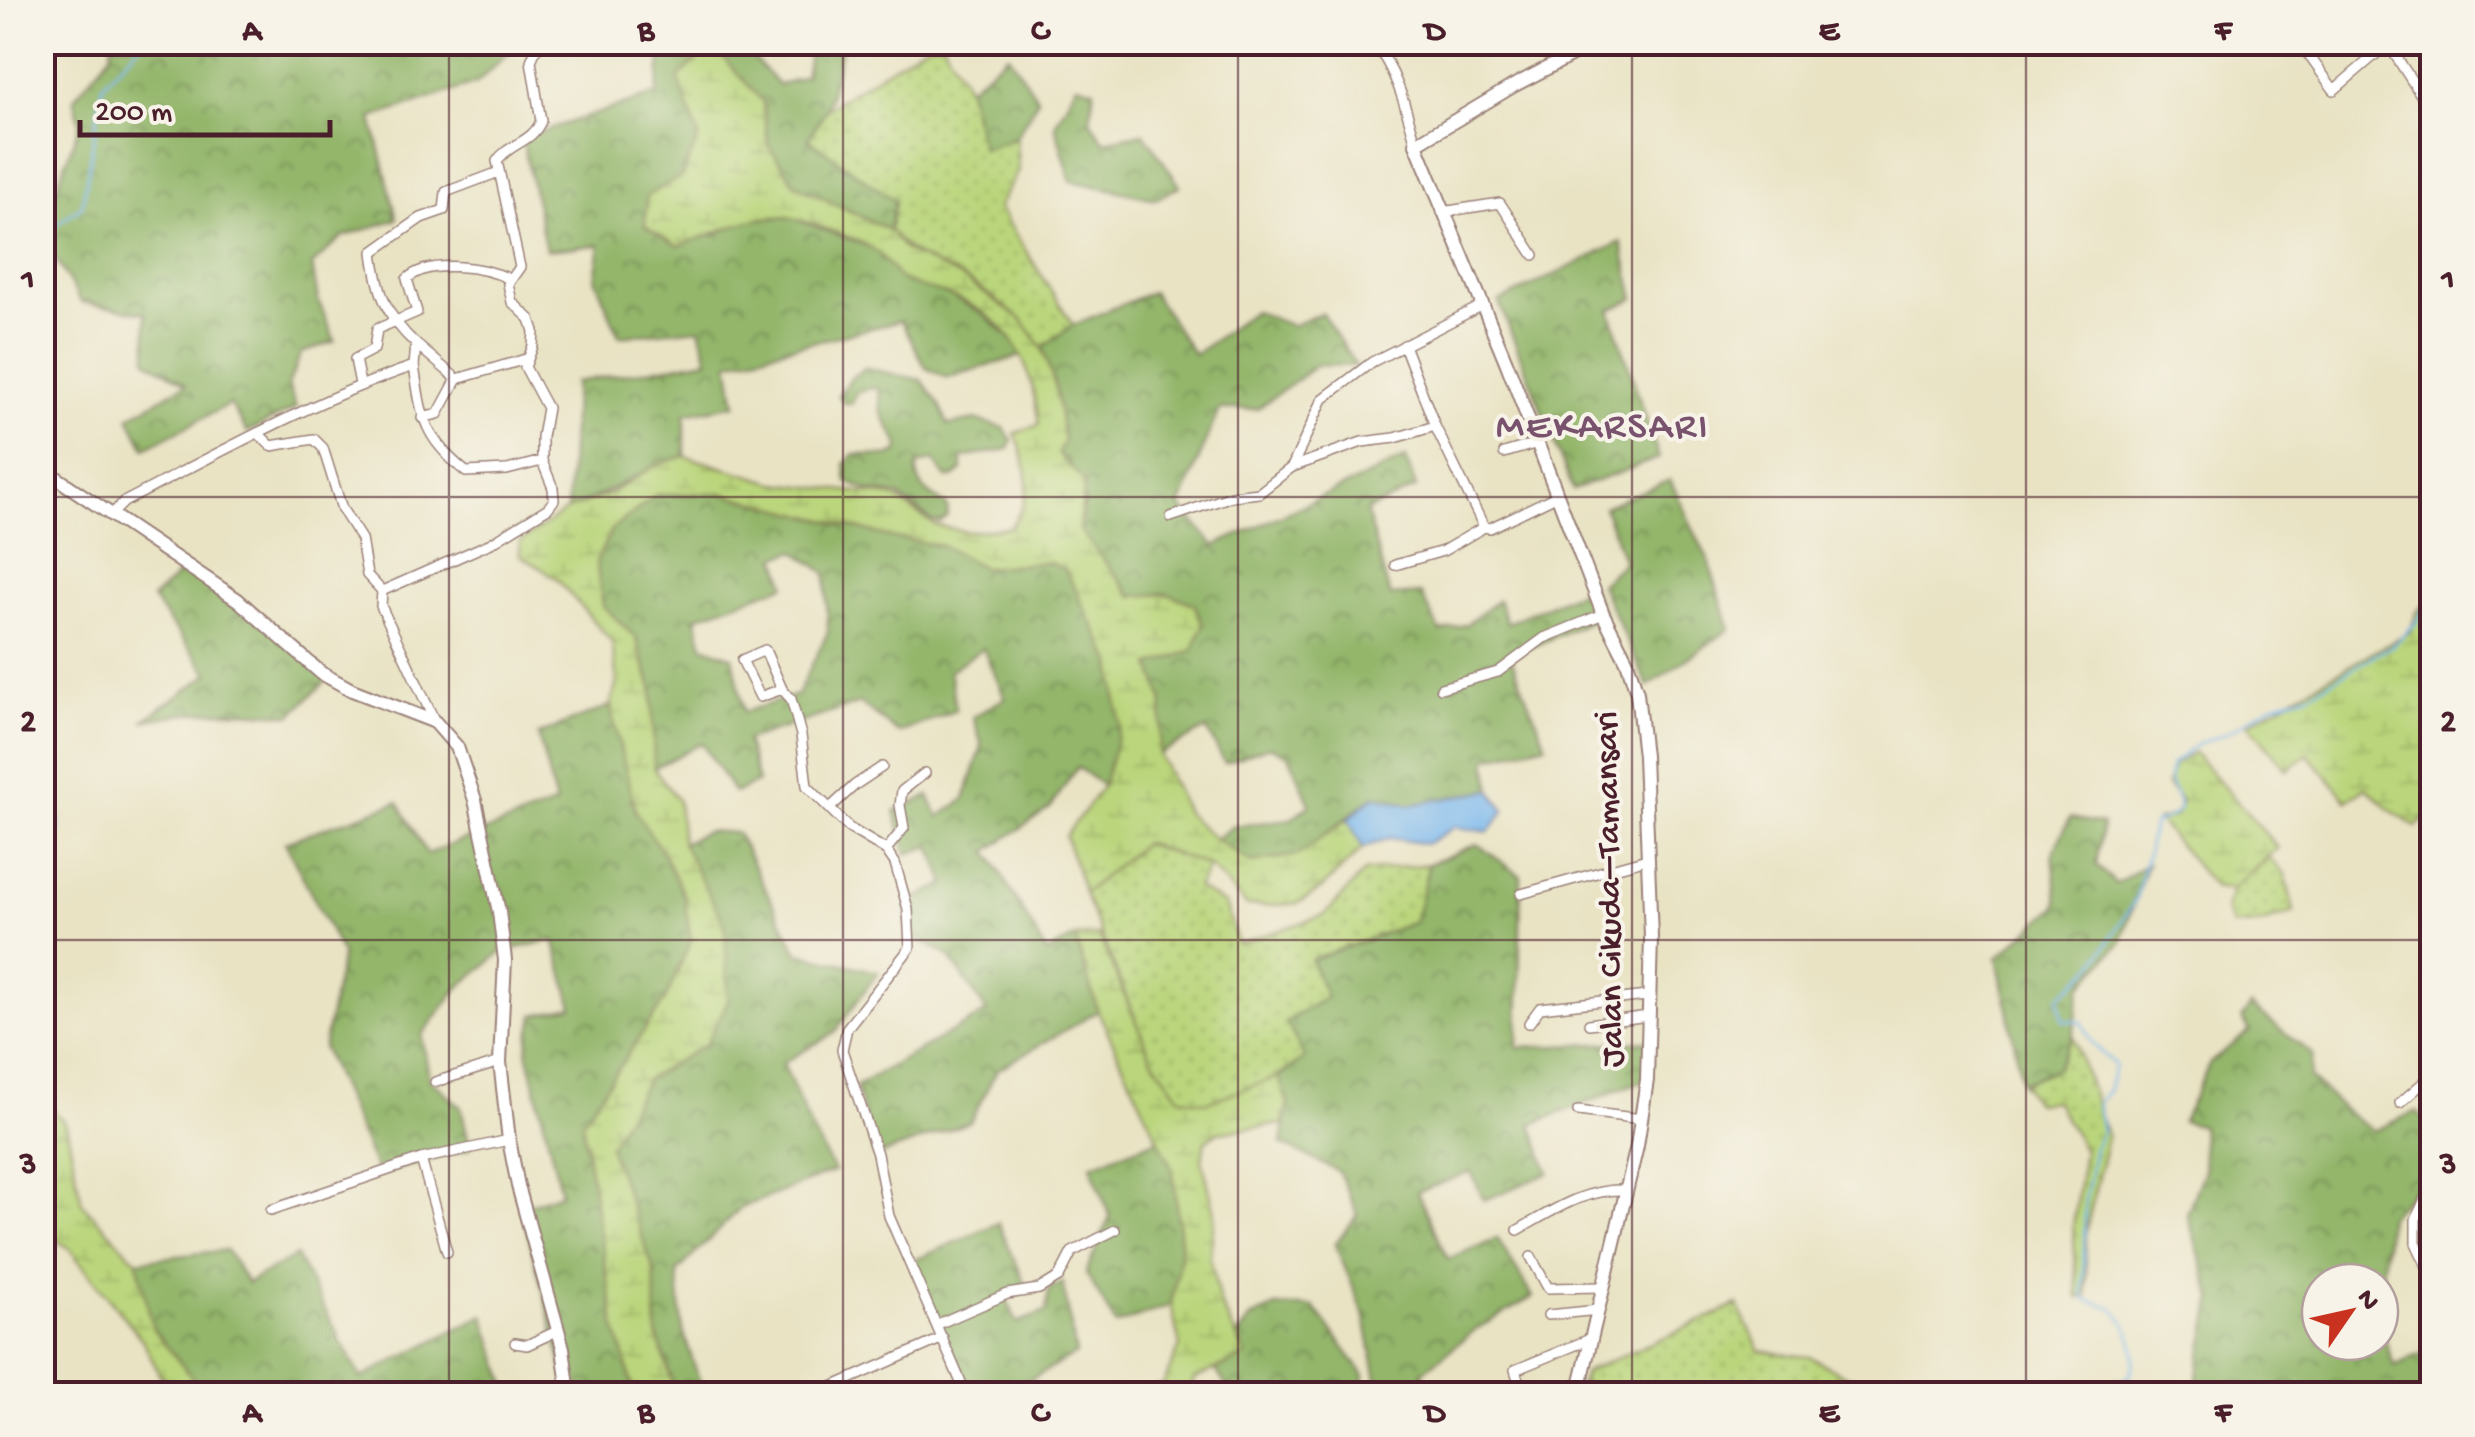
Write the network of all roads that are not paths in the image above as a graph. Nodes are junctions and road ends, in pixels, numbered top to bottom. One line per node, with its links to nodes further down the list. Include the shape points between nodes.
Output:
1 (539, 42): 8 (street, via 532,62 541,122 531,138 501,154)
2 (1374, 42): 7 (street, via 1398,86)
3 (1596, 42): 7 (street)
4 (2299, 42): 5 (street, via 2334,90)
5 (2389, 44): 6 (street)
6 (2432, 112)
7 (1416, 144): 9 (street, Jalan Cikuda–Tamansari)
8 (498, 172): 11 (street, via 520,267); 13 (street, via 446,192 444,210 374,252 377,282)
9 (1442, 212): 10 (street, via 1500,203); 12 (street, Jalan Cikuda–Tamansari)
10 (1534, 256)
11 (510, 279): 13 (street, via 490,269 414,272 407,279 417,312); 16 (street, via 512,302 534,331)
12 (1481, 306): 15 (street); 23 (street, Jalan Cikuda–Tamansari)
13 (394, 324): 14 (street); 19 (street, via 377,329 374,349 356,359)
14 (416, 344): 17 (street); 18 (street)
15 (1404, 345): 21 (street); 26 (street, via 1323,399)
16 (526, 359): 18 (street); 25 (street, via 526,374 547,408)
17 (414, 366): 19 (street); 20 (street)
18 (457, 380): 20 (street, via 438,414)
19 (360, 384): 22 (street)
20 (422, 418): 25 (street, via 440,451 466,472)
21 (1435, 426): 26 (street); 31 (street)
22 (258, 433): 29 (street); 33 (street, via 271,446 314,439 322,448 342,509 361,539 367,575)
23 (1538, 443): 24 (street); 28 (street, Jalan Cikuda–Tamansari)
24 (1504, 453)
25 (542, 461): 33 (street, via 553,488 548,508 491,544)
26 (1292, 466): 30 (street, via 1259,493)
27 (42, 468): 29 (street)
28 (1558, 496): 31 (street); 34 (street, Jalan Cikuda–Tamansari)
29 (113, 513): 37 (street, via 238,600 322,674)
30 (1171, 517)
31 (1484, 526): 32 (street, via 1443,551)
32 (1395, 565)
33 (382, 591): 37 (street, via 382,606)
34 (1604, 614): 35 (street, via 1544,638 1498,672); 42 (street, Jalan Cikuda–Tamansari, via 1637,692)
35 (1441, 688)
36 (782, 689): 36 (street, via 760,697 742,660 765,650); 40 (street, via 792,699 807,786)
37 (435, 722): 48 (street, via 457,747 466,773 499,912 505,960)
38 (882, 766): 40 (street)
39 (925, 774): 41 (street, via 902,792 904,828)
40 (831, 808): 41 (street)
41 (886, 850): 69 (street, via 908,909 910,948 847,1028 842,1050 877,1154 889,1216)
42 (1647, 858): 43 (street); 44 (street, Jalan Cikuda–Tamansari)
43 (1521, 894)
44 (1647, 996): 45 (street, Jalan Cikuda–Tamansari); 46 (street, via 1540,1008)
45 (1648, 1016): 47 (street); 55 (street, Jalan Cikuda–Tamansari)
46 (1529, 1023)
47 (1589, 1024)
48 (500, 1062): 50 (street); 57 (street)
49 (2432, 1076): 51 (street)
50 (435, 1082)
51 (2421, 1085): 52 (street); 53 (street)
52 (2432, 1092)
53 (2400, 1103)
54 (1578, 1111): 55 (street)
55 (1642, 1119): 59 (street, Jalan Cikuda–Tamansari)
56 (2432, 1138): 65 (street, via 2428,1192 2416,1219 2416,1242)
57 (509, 1140): 58 (street); 70 (street)
58 (420, 1159): 60 (street); 63 (street)
59 (1626, 1190): 62 (street, via 1570,1201); 66 (street, Jalan Cikuda–Tamansari)
60 (271, 1210)
61 (1115, 1230): 69 (street, via 1072,1252 1059,1277 1039,1289 1007,1294)
62 (1518, 1230)
63 (447, 1252)
64 (1531, 1257): 66 (street, via 1548,1288)
65 (2431, 1271)
66 (1603, 1287): 67 (street, Jalan Cikuda–Tamansari)
67 (1599, 1310): 68 (street); 72 (street, Jalan Cikuda–Tamansari)
68 (1548, 1314)
69 (938, 1324): 71 (street)
70 (557, 1332): 73 (street, via 536,1343); 74 (street)
71 (944, 1338): 75 (street); 76 (street)
72 (1590, 1338): 77 (street, via 1514,1370); 78 (street, Jalan Cikuda–Tamansari)
73 (514, 1343)
74 (569, 1394)
75 (816, 1394)
76 (966, 1394)
77 (1523, 1394)
78 (1578, 1394)

